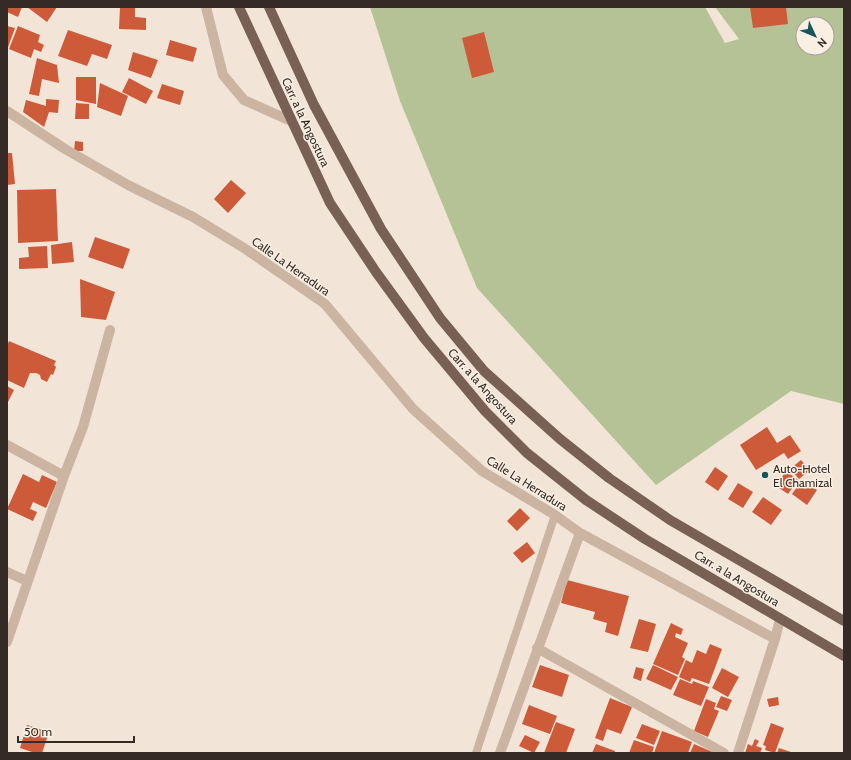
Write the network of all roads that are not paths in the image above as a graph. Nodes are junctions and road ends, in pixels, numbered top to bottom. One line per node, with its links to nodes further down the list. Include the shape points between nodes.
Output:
1 (206, 7): 5 (street, via 222,75 244,100)
2 (239, 7): 5 (main road, Carr. a la Angostura)
3 (269, 7): 14 (main road, Carr. a la Angostura, via 314,105 381,229 440,318 484,371 560,439 609,478 670,520)
4 (7, 111): 9 (street, Calle La Herradura, via 65,149 128,185 193,217 325,304 413,409 482,471)
5 (292, 121): 13 (main road, Carr. a la Angostura, via 330,203 367,260 424,338 485,411 527,453 586,500 645,539)
6 (110, 330): 8 (street, via 84,428)
7 (7, 445): 8 (street)
8 (64, 476): 12 (street)
9 (555, 515): 10 (street, Calle La Herradura); 20 (lane)
10 (580, 533): 15 (street, Calle La Herradura); 17 (street)
11 (7, 572): 12 (street)
12 (28, 581): 16 (street)
13 (780, 619): 15 (street); 18 (main road, Carr. a la Angostura)
14 (844, 622)
15 (775, 639): 22 (street)
16 (7, 642)
17 (538, 648): 19 (street); 21 (street)
18 (844, 656)
19 (502, 752)
20 (476, 753)
21 (724, 753)
22 (738, 753)

